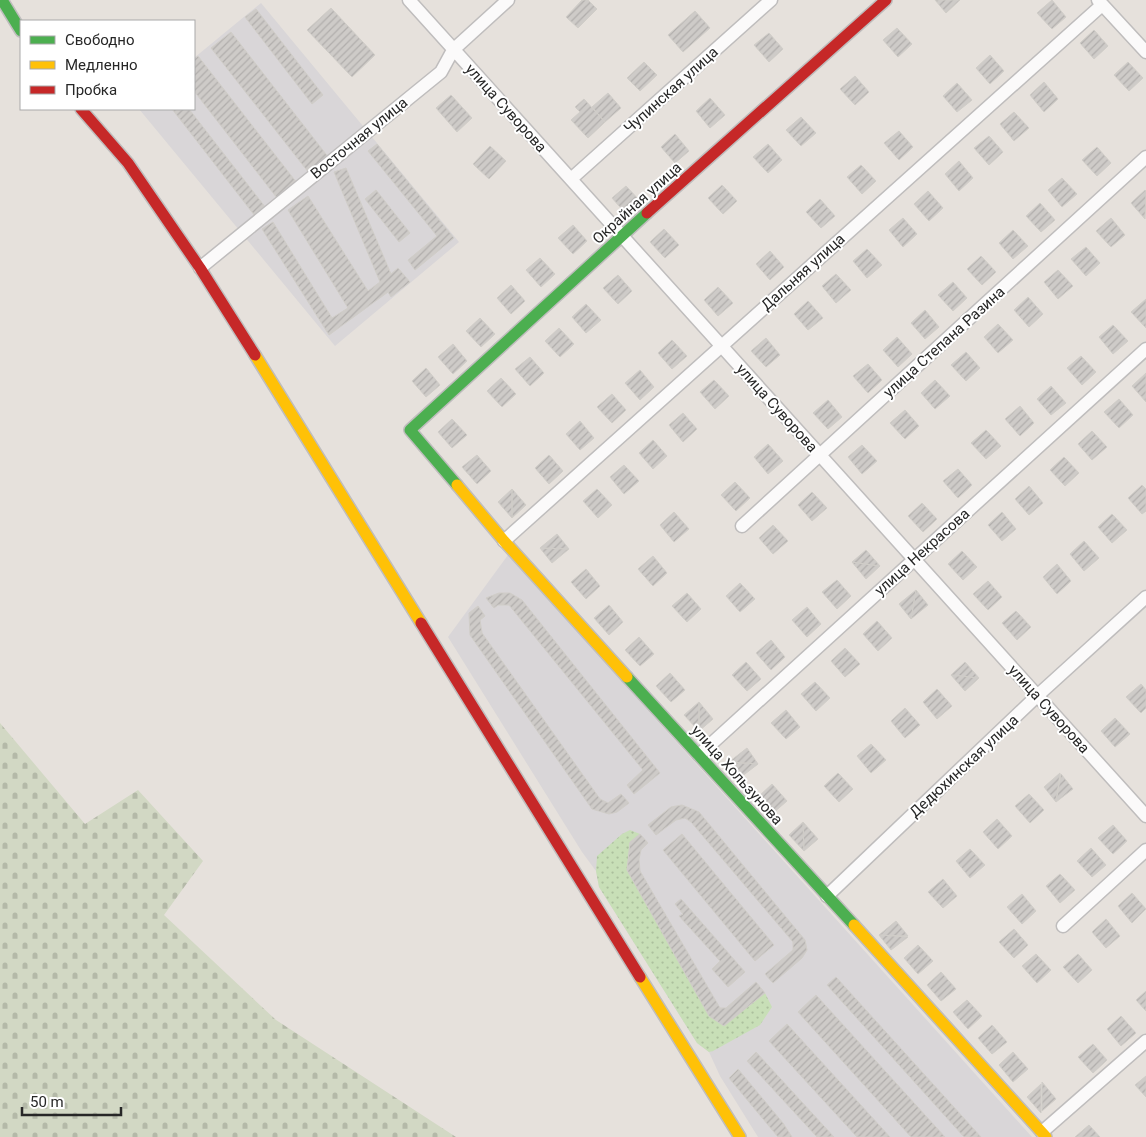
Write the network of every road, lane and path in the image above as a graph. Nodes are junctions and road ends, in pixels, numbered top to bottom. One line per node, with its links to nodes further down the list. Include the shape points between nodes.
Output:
1 (2, 0): 8 (street)
2 (409, 0): 10 (street, улица Суворова)
3 (508, 0): 10 (street, Восточная улица)
4 (771, 0): 14 (street, Чупинская улица)
5 (886, 0): 15 (street, Окрайная улица)
6 (1100, 2): 11 (street); 17 (street, Дальняя улица)
7 (0, 16): 9 (street)
8 (20, 30)
9 (20, 37)
10 (454, 50): 14 (street, улица Суворова); 16 (street, Восточная улица, via 441,72)
11 (1146, 52)
12 (82, 110): 16 (street, via 128,163)
13 (1146, 157): 20 (street, улица Степана Разина)
14 (571, 180): 15 (street, улица Суворова)
15 (622, 236): 17 (street, улица Суворова); 19 (street, Окрайная улица)
16 (200, 268): 33 (street)
17 (721, 346): 20 (street, улица Суворова); 22 (street, Дальняя улица)
18 (1146, 349): 23 (street, улица Некрасова)
19 (410, 430): 22 (street, улица Хользунова)
20 (820, 455): 21 (street, улица Степана Разина); 23 (street, улица Суворова)
21 (742, 526)
22 (504, 541): 26 (street, улица Хользунова)
23 (914, 560): 25 (street, улица Суворова); 26 (street, улица Некрасова)
24 (1146, 597): 25 (street, Дедюхинская улица)
25 (1037, 696): 27 (street, улица Суворова); 29 (street, Дедюхинская улица)
26 (699, 755): 29 (street, улица Хользунова)
27 (1146, 816)
28 (1146, 850): 30 (street)
29 (827, 896): 32 (street, улица Хользунова)
30 (1063, 926)
31 (1146, 1041): 32 (street)
32 (1044, 1135)
33 (740, 1137)

